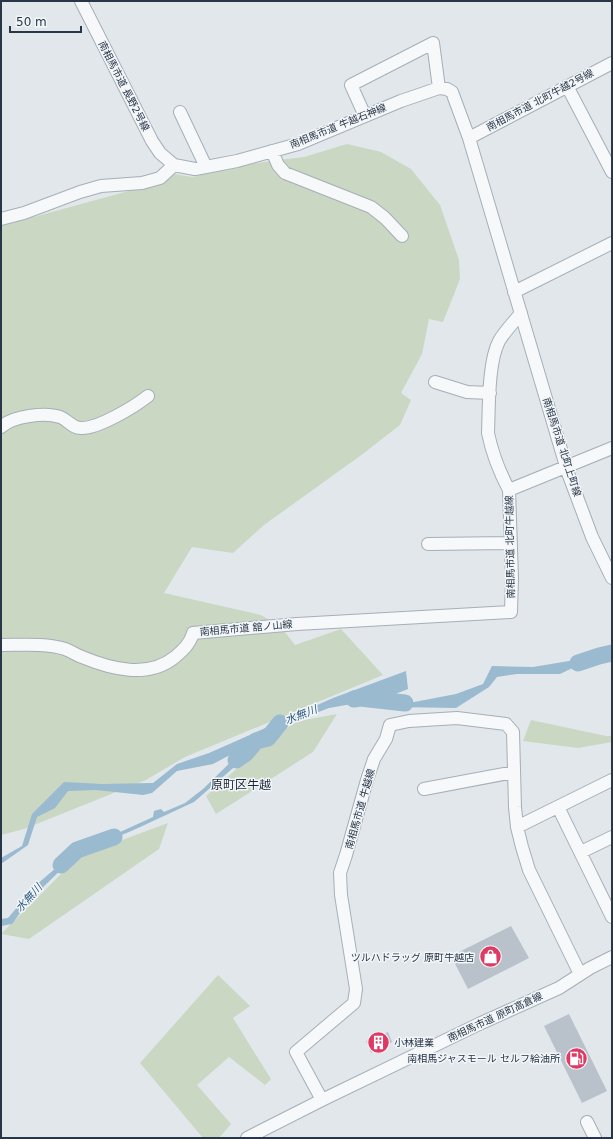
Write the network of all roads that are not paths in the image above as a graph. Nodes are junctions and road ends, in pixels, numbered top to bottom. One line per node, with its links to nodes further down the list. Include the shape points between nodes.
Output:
1 (81, 1): 10 (street, 南相馬市道 長野2号線, via 152,142)
2 (612, 63): 3 (street, 南相馬市道 北町牛越2号線)
3 (567, 86): 7 (street, 南相馬市道 北町牛越2号線); 9 (street)
4 (439, 88): 6 (street, 南相馬市道 牛越石神線); 6 (street, via 433,43 351,86); 7 (street, via 452,92)
5 (180, 112): 11 (street)
6 (365, 116): 8 (street, 南相馬市道 牛越石神線, via 318,136)
7 (469, 138): 16 (street)
8 (272, 151): 11 (street, 南相馬市道 牛越石神線); 14 (street, via 285,173 371,207)
9 (608, 156): 12 (street)
10 (174, 165): 11 (street, 南相馬市道 牛越石神線, via 195,169); 13 (street, via 160,178 142,183 101,186)
11 (206, 167)
12 (612, 172)
13 (1, 219)
14 (402, 236)
15 (612, 243): 16 (street)
16 (514, 292): 17 (street)
17 (520, 313): 19 (street, 南相馬市道 北町牛越線, via 496,348); 23 (street, 南相馬市道 北町上町線)
18 (435, 382): 19 (street, via 467,392)
19 (490, 393): 24 (street, 南相馬市道 北町牛越線, via 489,442)
20 (148, 396): 21 (street, via 93,427 80,429 61,418 40,414 7,421)
21 (1, 427)
22 (612, 448): 23 (street)
23 (566, 466): 24 (street); 27 (street, 南相馬市道 北町上町線, via 592,537)
24 (509, 490): 25 (street, 南相馬市道 北町牛越線)
25 (510, 543): 26 (street); 28 (street, 南相馬市道 北町牛越線)
26 (428, 544)
27 (612, 578)
28 (511, 612): 29 (street, 南相馬市道 舘ノ山線, via 297,624 192,633 184,649 172,659 161,666 145,670 109,667 65,649 41,645)
29 (1, 645)
30 (514, 772): 32 (street); 34 (street, 南相馬市道 牛越線); 41 (street, 南相馬市道 牛越線, via 513,732 506,724 456,718 390,725 386,739 374,759 340,873 356,989 354,1003 296,1052)
31 (612, 780): 33 (street)
32 (424, 789)
33 (558, 807): 34 (street); 36 (street)
34 (517, 827): 40 (street, 南相馬市道 牛越線, via 529,870)
35 (612, 837): 36 (street)
36 (581, 852): 37 (street)
37 (607, 895): 38 (street)
38 (612, 917)
39 (612, 957): 40 (street, 南相馬市道 原町高倉線)
40 (580, 974): 41 (street, 南相馬市道 原町高倉線, via 559,988)
41 (322, 1100): 43 (street, 南相馬市道 原町高倉線)
42 (587, 1122): 44 (street)
43 (247, 1138)
44 (595, 1138)

